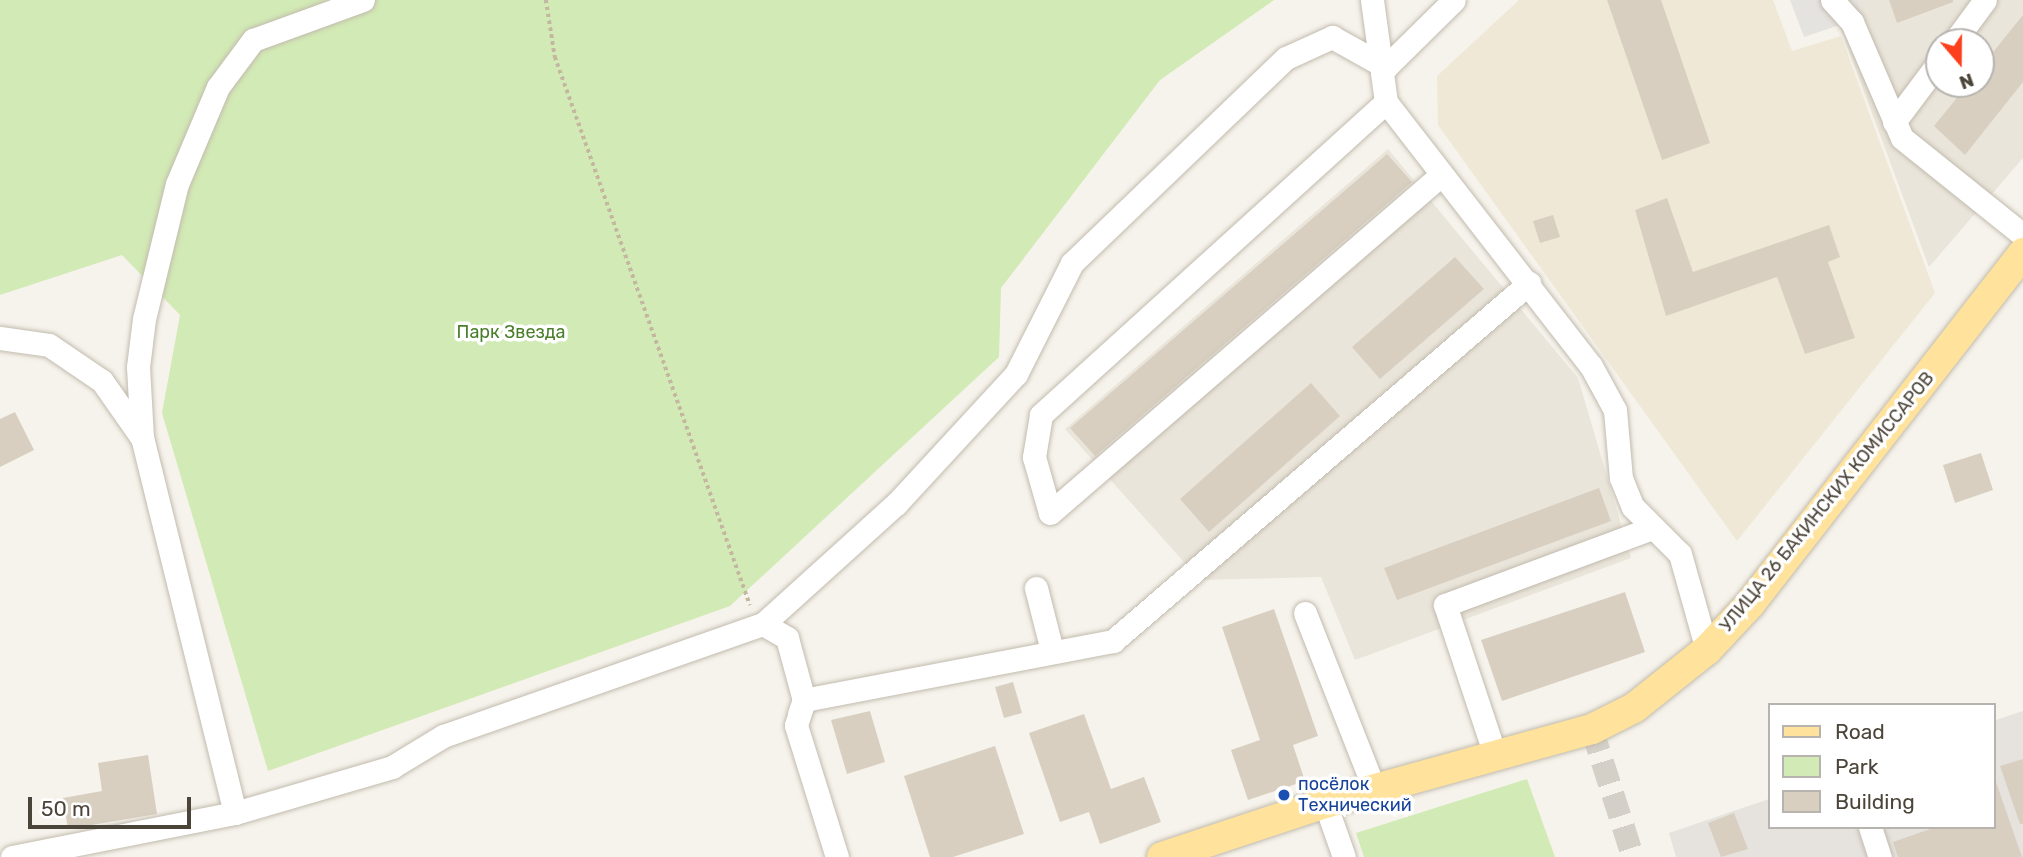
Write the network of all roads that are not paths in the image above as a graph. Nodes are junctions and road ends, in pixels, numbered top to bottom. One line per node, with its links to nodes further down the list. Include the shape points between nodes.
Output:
1 (363, 0): 16 (street, via 253,40 218,86 177,184 144,319 138,367)
2 (1372, 0): 7 (street)
3 (1454, 0): 7 (street)
4 (1832, 0): 10 (street, via 1852,22)
5 (1985, 0): 6 (street)
6 (1964, 28)
7 (1385, 67): 9 (street); 20 (street, via 1332,37 1286,58 1072,263 1016,374 896,504)
8 (1925, 81): 10 (street)
9 (1386, 102): 11 (street); 11 (street, via 1041,415 1034,457 1050,513)
10 (1894, 122): 12 (street, via 1902,138)
11 (1441, 175): 14 (street)
12 (2023, 235)
13 (2023, 253): 21 (main road, УЛИЦА 26 БАКИНСКИХ КОМИССАРОВ, via 1750,604)
14 (1529, 283): 17 (street, via 1591,366 1615,410 1621,478 1633,507); 22 (street, via 1113,641)
15 (0, 338): 16 (street, via 49,345 102,381)
16 (142, 438): 27 (street)
17 (1652, 528): 21 (street, via 1680,554); 24 (street, via 1445,605)
18 (1036, 588): 22 (street)
19 (1305, 613): 25 (street)
20 (763, 624): 23 (street, via 788,638); 27 (street, via 443,736 392,767)
21 (1707, 650): 24 (main road, УЛИЦА 26 БАКИНСКИХ КОМИССАРОВ, via 1634,708 1592,729)
22 (1052, 651): 23 (street)
23 (804, 700): 30 (street, via 796,725)
24 (1495, 755): 25 (main road, УЛИЦА 26 БАКИНСКИХ КОМИССАРОВ)
25 (1374, 788): 26 (main road, УЛИЦА 26 БАКИНСКИХ КОМИССАРОВ)
26 (1325, 803): 31 (main road, УЛИЦА 26 БАКИНСКИХ КОМИССАРОВ); 32 (street)
27 (235, 813): 29 (street)
28 (1871, 829): 33 (street)
29 (12, 857)
30 (836, 857)
31 (1162, 857)
32 (1344, 857)
33 (1880, 857)

